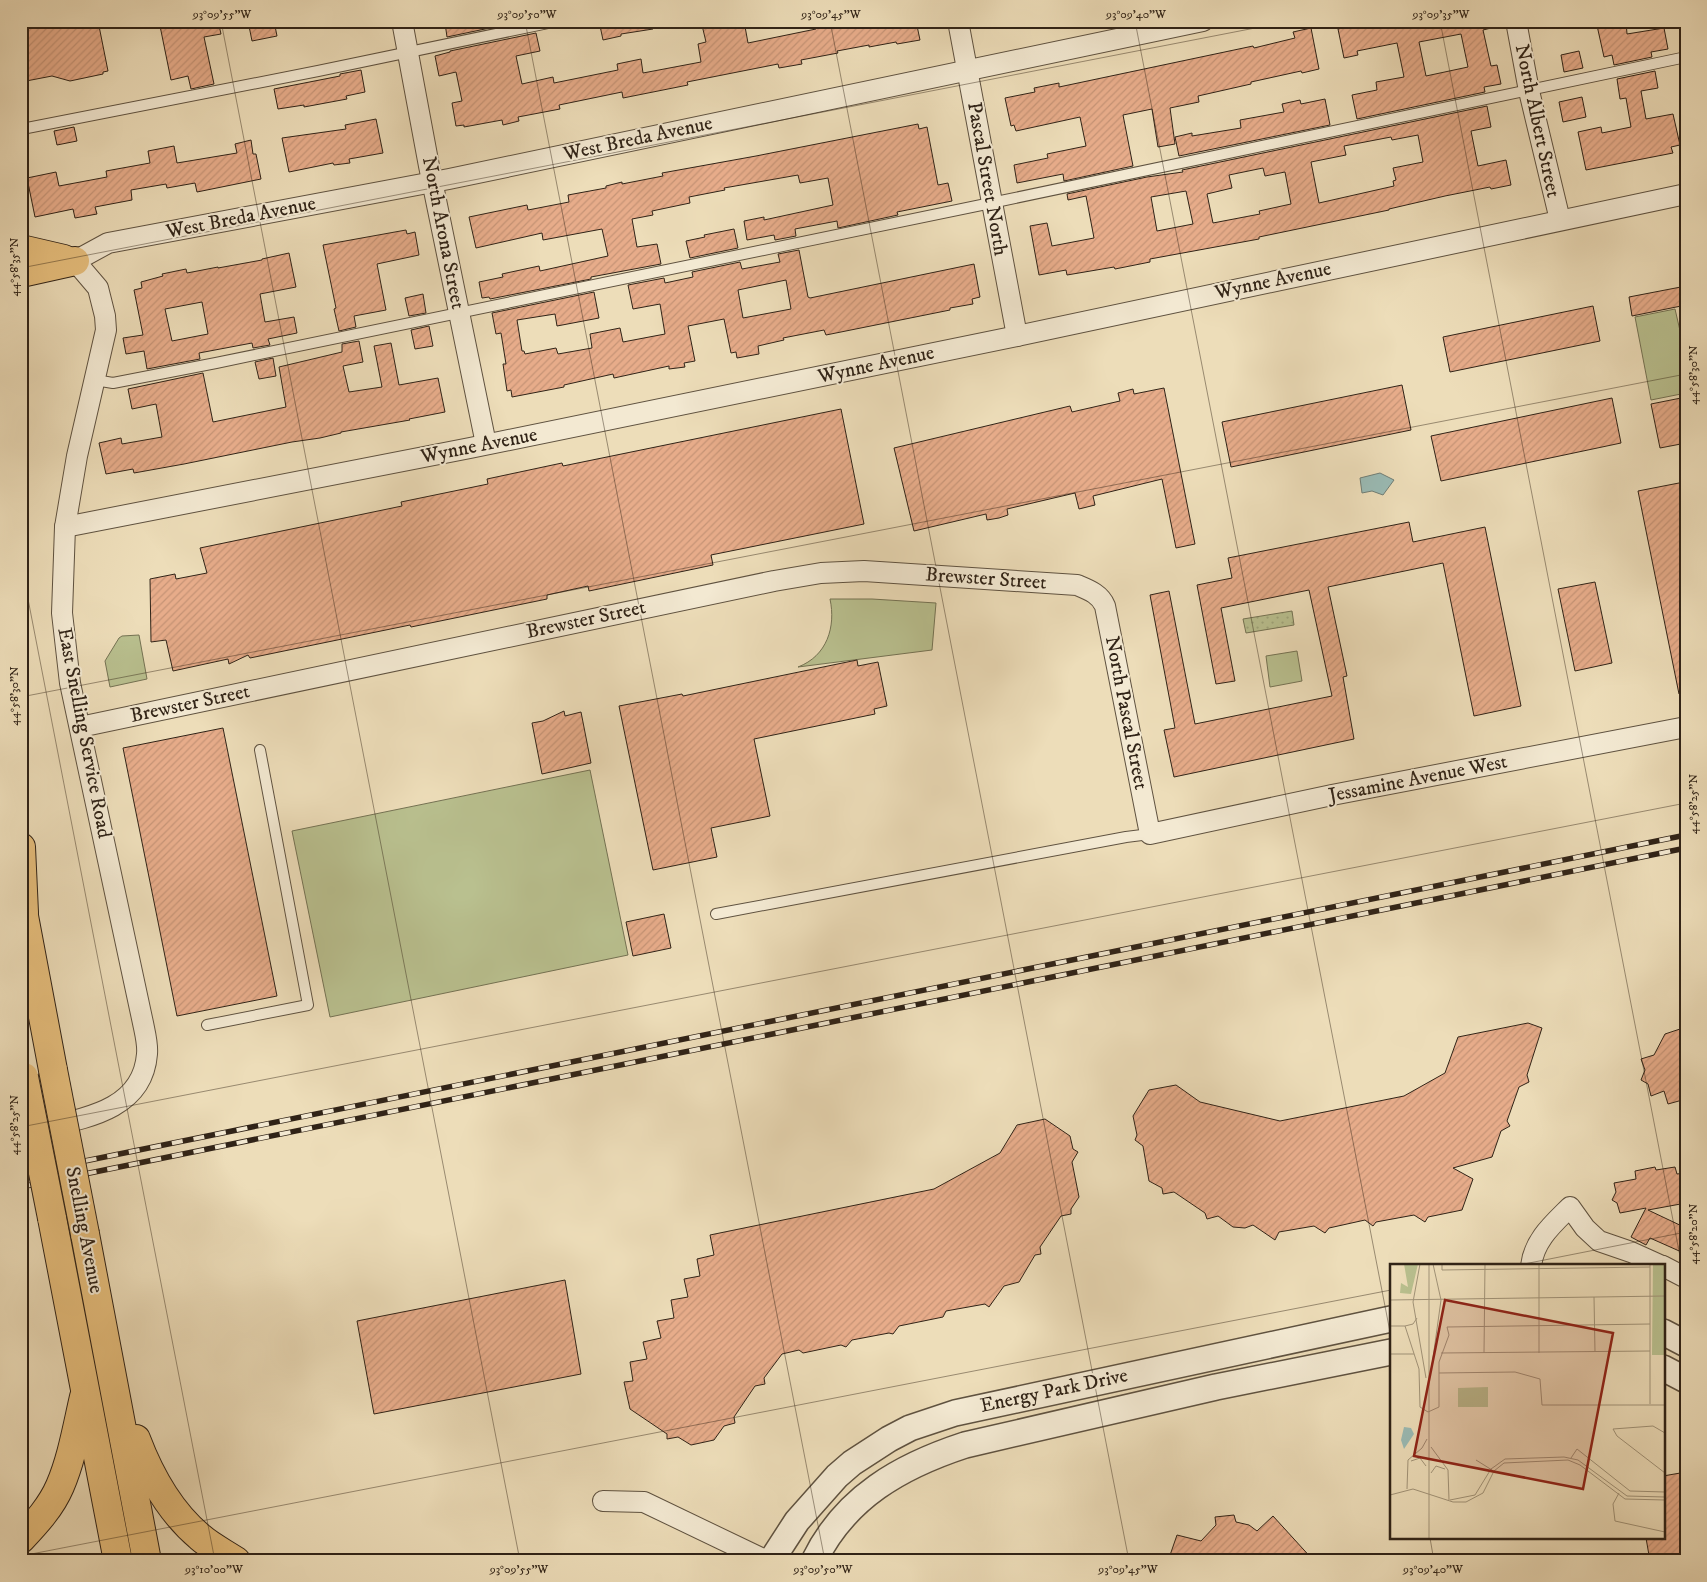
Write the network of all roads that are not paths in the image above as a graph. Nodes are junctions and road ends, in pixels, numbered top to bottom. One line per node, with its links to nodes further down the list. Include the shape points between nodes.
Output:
1 (402, 21): 6 (street, North Arona Street)
2 (558, 21): 6 (lane)
3 (958, 21): 8 (street, Pascal Street North)
4 (1203, 21): 8 (street, West Breda Avenue)
5 (1516, 21): 9 (street, North Albert Street)
6 (408, 51): 10 (lane); 11 (street, North Arona Street)
7 (1686, 57): 9 (lane)
8 (967, 70): 11 (street, West Breda Avenue); 13 (street, Pascal Street North)
9 (1529, 91): 13 (lane); 14 (street, North Albert Street)
10 (22, 129)
11 (433, 182): 16 (street, West Breda Avenue, via 108,243); 18 (street, North Arona Street)
12 (1686, 194): 14 (street, Wynne Avenue)
13 (991, 203): 18 (lane); 19 (street, Pascal Street North)
14 (1560, 220): 19 (street, Wynne Avenue)
15 (21, 249): 16 (main road)
16 (75, 261): 17 (main road); 20 (street, East Snelling Service Road, via 98,288 106,316)
17 (21, 273)
18 (459, 312): 20 (lane, via 113,383); 21 (street, North Arona Street)
19 (1017, 336): 21 (street, Wynne Avenue)
20 (95, 380): 22 (street, East Snelling Service Road)
21 (486, 444): 22 (street, Wynne Avenue)
22 (65, 527): 24 (street, East Snelling Service Road, via 62,613 70,683)
23 (1096, 594): 24 (street, Brewster Street, via 1077,586 1057,584 864,571 821,574 764,583); 27 (street, North Pascal Street, via 1105,606)
24 (80, 727): 33 (street, East Snelling Service Road, via 147,1052 144,1070 136,1087 122,1102 106,1110 52,1125)
25 (1686, 727): 27 (street, Jessamine Avenue West)
26 (260, 750): 31 (lane, via 308,1005)
27 (1150, 834): 30 (lane)
28 (21, 847): 29 (main road, Snelling Avenue)
29 (23, 906): 43 (main road, Snelling Avenue, bridge)
30 (716, 914)
31 (207, 1025)
32 (23, 1070): 45 (main road, Snelling Avenue, bridge)
33 (21, 1130)
34 (1531, 1264): 35 (street, via 1542,1235 1570,1206 1599,1241)
35 (1658, 1264)
36 (1664, 1267): 37 (street)
37 (1686, 1278)
38 (1390, 1319): 52 (street, Energy Park Drive, via 955,1413 910,1428 869,1451 837,1476 797,1521)
39 (1664, 1333): 40 (street)
40 (1686, 1344)
41 (1390, 1352): 53 (street, Energy Park Drive, via 1197,1391 965,1445 935,1455 888,1478 868,1493 840,1522)
42 (1664, 1369): 44 (street)
43 (112, 1376): 49 (main road, Snelling Avenue); 50 (main road, via 159,1489 186,1524)
44 (1686, 1380)
45 (86, 1388): 47 (main road, via 68,1465 59,1488 45,1512); 48 (main road, Snelling Avenue)
46 (603, 1501): 51 (street, via 644,1502)
47 (21, 1539)
48 (118, 1561)
49 (147, 1561)
50 (236, 1561)
51 (767, 1561)
52 (771, 1561)
53 (814, 1561)

